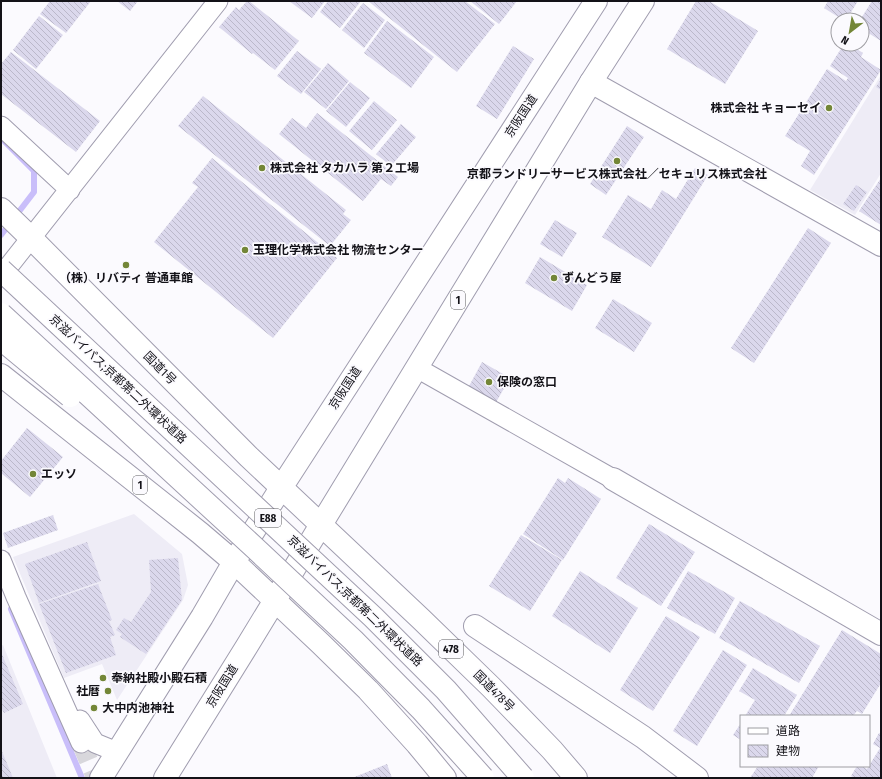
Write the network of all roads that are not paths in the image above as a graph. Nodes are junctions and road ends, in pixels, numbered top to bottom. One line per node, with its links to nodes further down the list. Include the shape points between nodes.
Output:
1 (218, 1): 6 (street)
2 (596, 1): 17 (main road, 京阪国道)
3 (643, 1): 4 (main road, 京阪国道 / 1)
4 (592, 82): 9 (main road); 14 (main road, 京阪国道 / 1)
5 (1, 126): 6 (street)
6 (70, 190): 8 (street)
7 (1, 209): 8 (main road, 国道1号)
8 (31, 238): 11 (street); 17 (main road, 国道1号)
9 (881, 245)
10 (1, 270): 33 (main road, 京滋バイパス;京都第二外環状道路 / E88, bridge, via 373,617 446,690)
11 (1, 276)
12 (1, 314): 19 (main road, E88, bridge)
13 (1, 339): 19 (main road, bridge)
14 (417, 368): 16 (street); 18 (main road, 京阪国道 / 1)
15 (1, 375): 21 (main road, 1)
16 (613, 479): 24 (main road)
17 (281, 488): 18 (main road, 国道1号); 21 (main road, 京阪国道)
18 (321, 524): 22 (main road, 京阪国道 / 1); 27 (main road, 国道478号 / 478, via 491,687)
19 (256, 549): 32 (main road, E88, bridge, via 353,640)
20 (1, 560): 25 (street)
21 (234, 562): 22 (main road, 1); 28 (main road, 京阪国道)
22 (274, 600): 30 (main road, 京阪国道 / 1); 31 (main road, via 368,690)
23 (475, 626): 36 (main road, via 644,737)
24 (881, 634)
25 (56, 686): 26 (street); 28 (street, via 66,697 95,743)
26 (81, 743)
27 (552, 750): 34 (main road); 35 (main road, 国道478号 / 478)
28 (117, 752): 29 (main road, 京阪国道)
29 (101, 778)
30 (165, 778)
31 (445, 778)
32 (483, 778)
33 (523, 778)
34 (569, 778)
35 (576, 778)
36 (697, 778)

